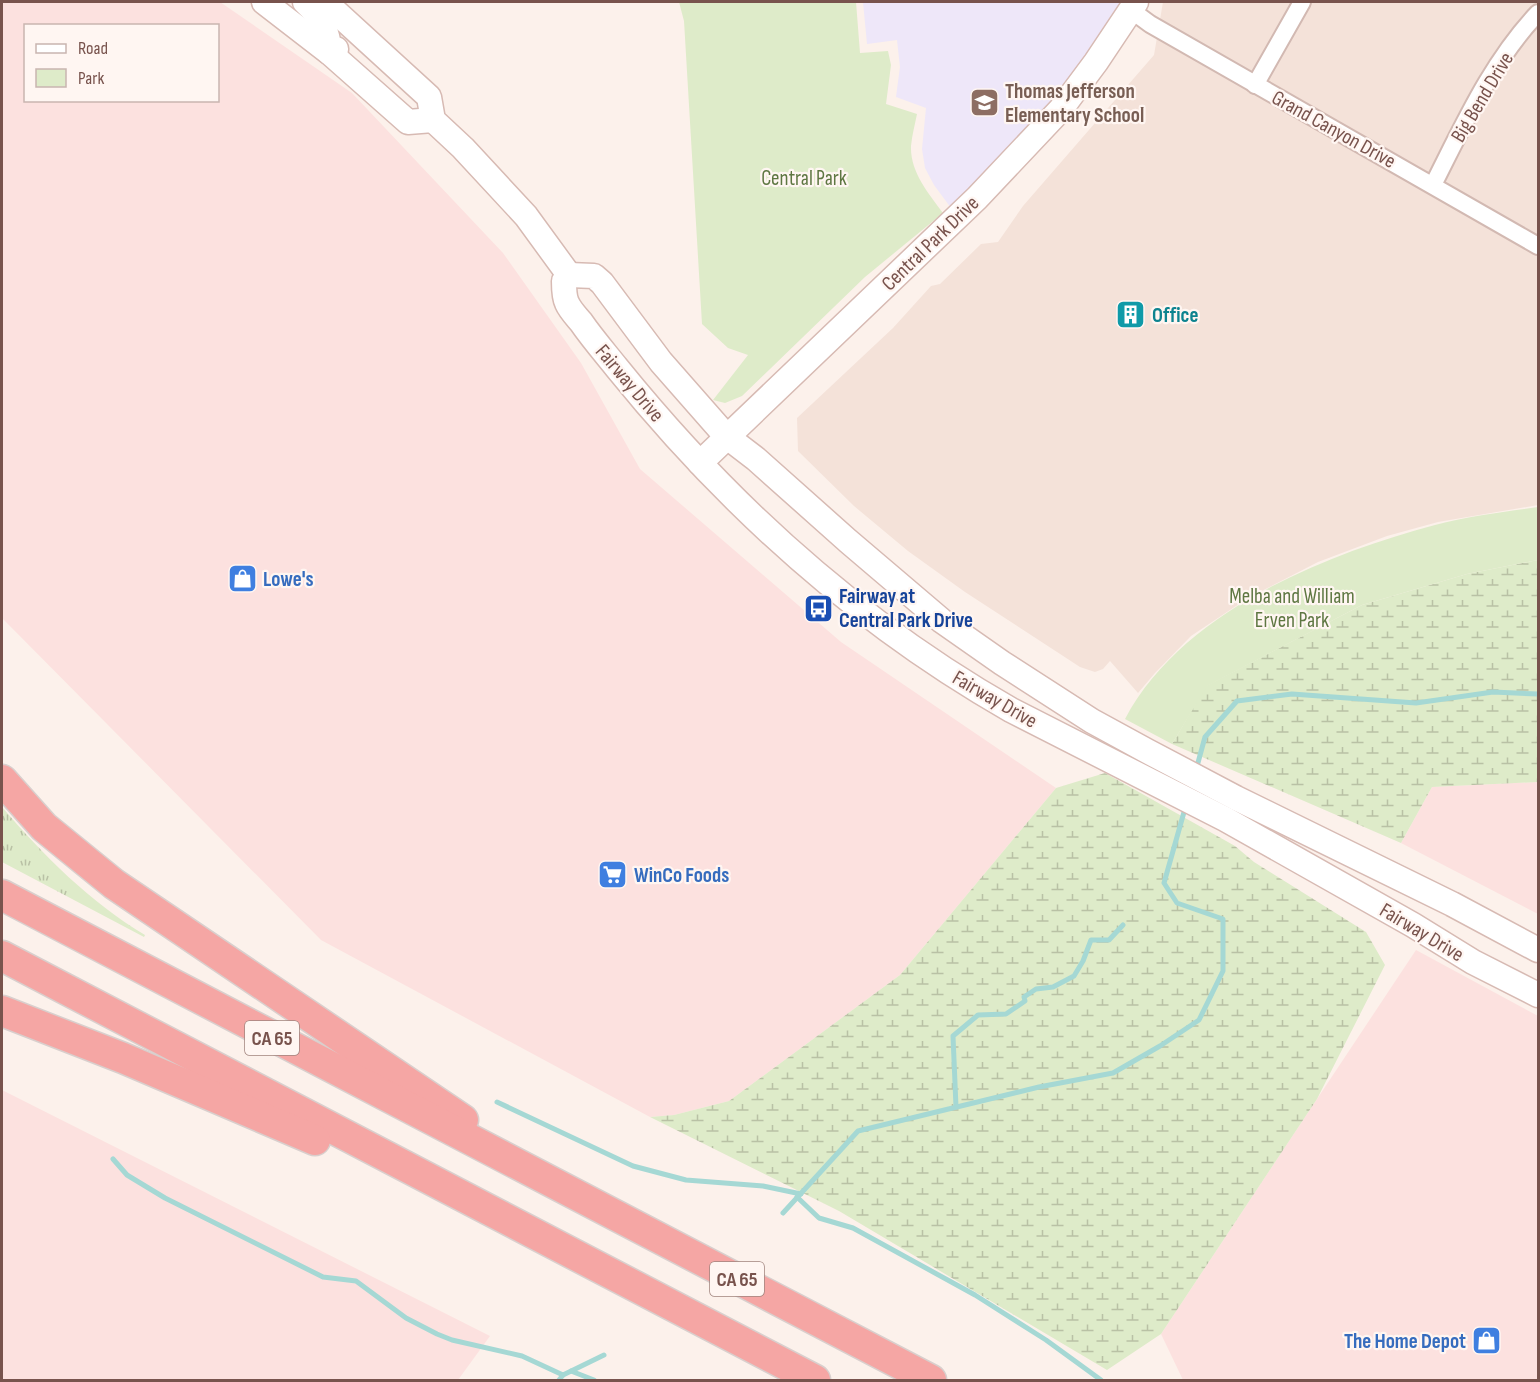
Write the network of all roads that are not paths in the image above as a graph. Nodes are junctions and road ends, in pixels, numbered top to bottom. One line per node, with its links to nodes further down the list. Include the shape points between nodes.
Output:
1 (264, 2): 7 (main road)
2 (304, 2): 7 (main road, via 318,14)
3 (326, 2): 9 (main road)
4 (1302, 2): 8 (street)
5 (1133, 6): 8 (street, Grand Canyon Drive, via 1150,24); 14 (main road, Central Park Drive, via 1061,109 1019,155)
6 (1539, 13): 11 (street, Big Bend Drive, via 1477,99)
7 (330, 53): 9 (main road, via 339,47 356,45 411,97); 10 (main road, via 408,122)
8 (1255, 85): 11 (street, Grand Canyon Drive)
9 (429, 97): 10 (main road)
10 (433, 120): 13 (main road, via 526,216)
11 (1433, 185): 12 (street, Grand Canyon Drive)
12 (1539, 246)
13 (569, 274): 14 (main road, Fairway Drive, via 594,276 602,283 661,362); 15 (main road, Fairway Drive, via 564,281 567,303 623,376)
14 (726, 436): 15 (main road, Central Park Drive); 17 (main road, Fairway Drive, via 942,621 1056,699 1148,751)
15 (700, 463): 17 (main road, Fairway Drive, via 828,585 921,654 1082,748)
16 (2, 780): 23 (highway, via 44,827 114,884 439,1103)
17 (1230, 809): 19 (main road, Fairway Drive, via 1442,899); 21 (main road, Fairway Drive, via 1473,962)
18 (2, 896): 23 (highway, CA 65)
19 (1539, 950)
20 (2, 956): 24 (highway, CA 65)
21 (1539, 995)
22 (2, 1011): 24 (highway)
23 (544, 1179): 26 (highway, CA 65)
24 (516, 1224): 25 (highway, CA 65)
25 (815, 1380)
26 (931, 1380)

